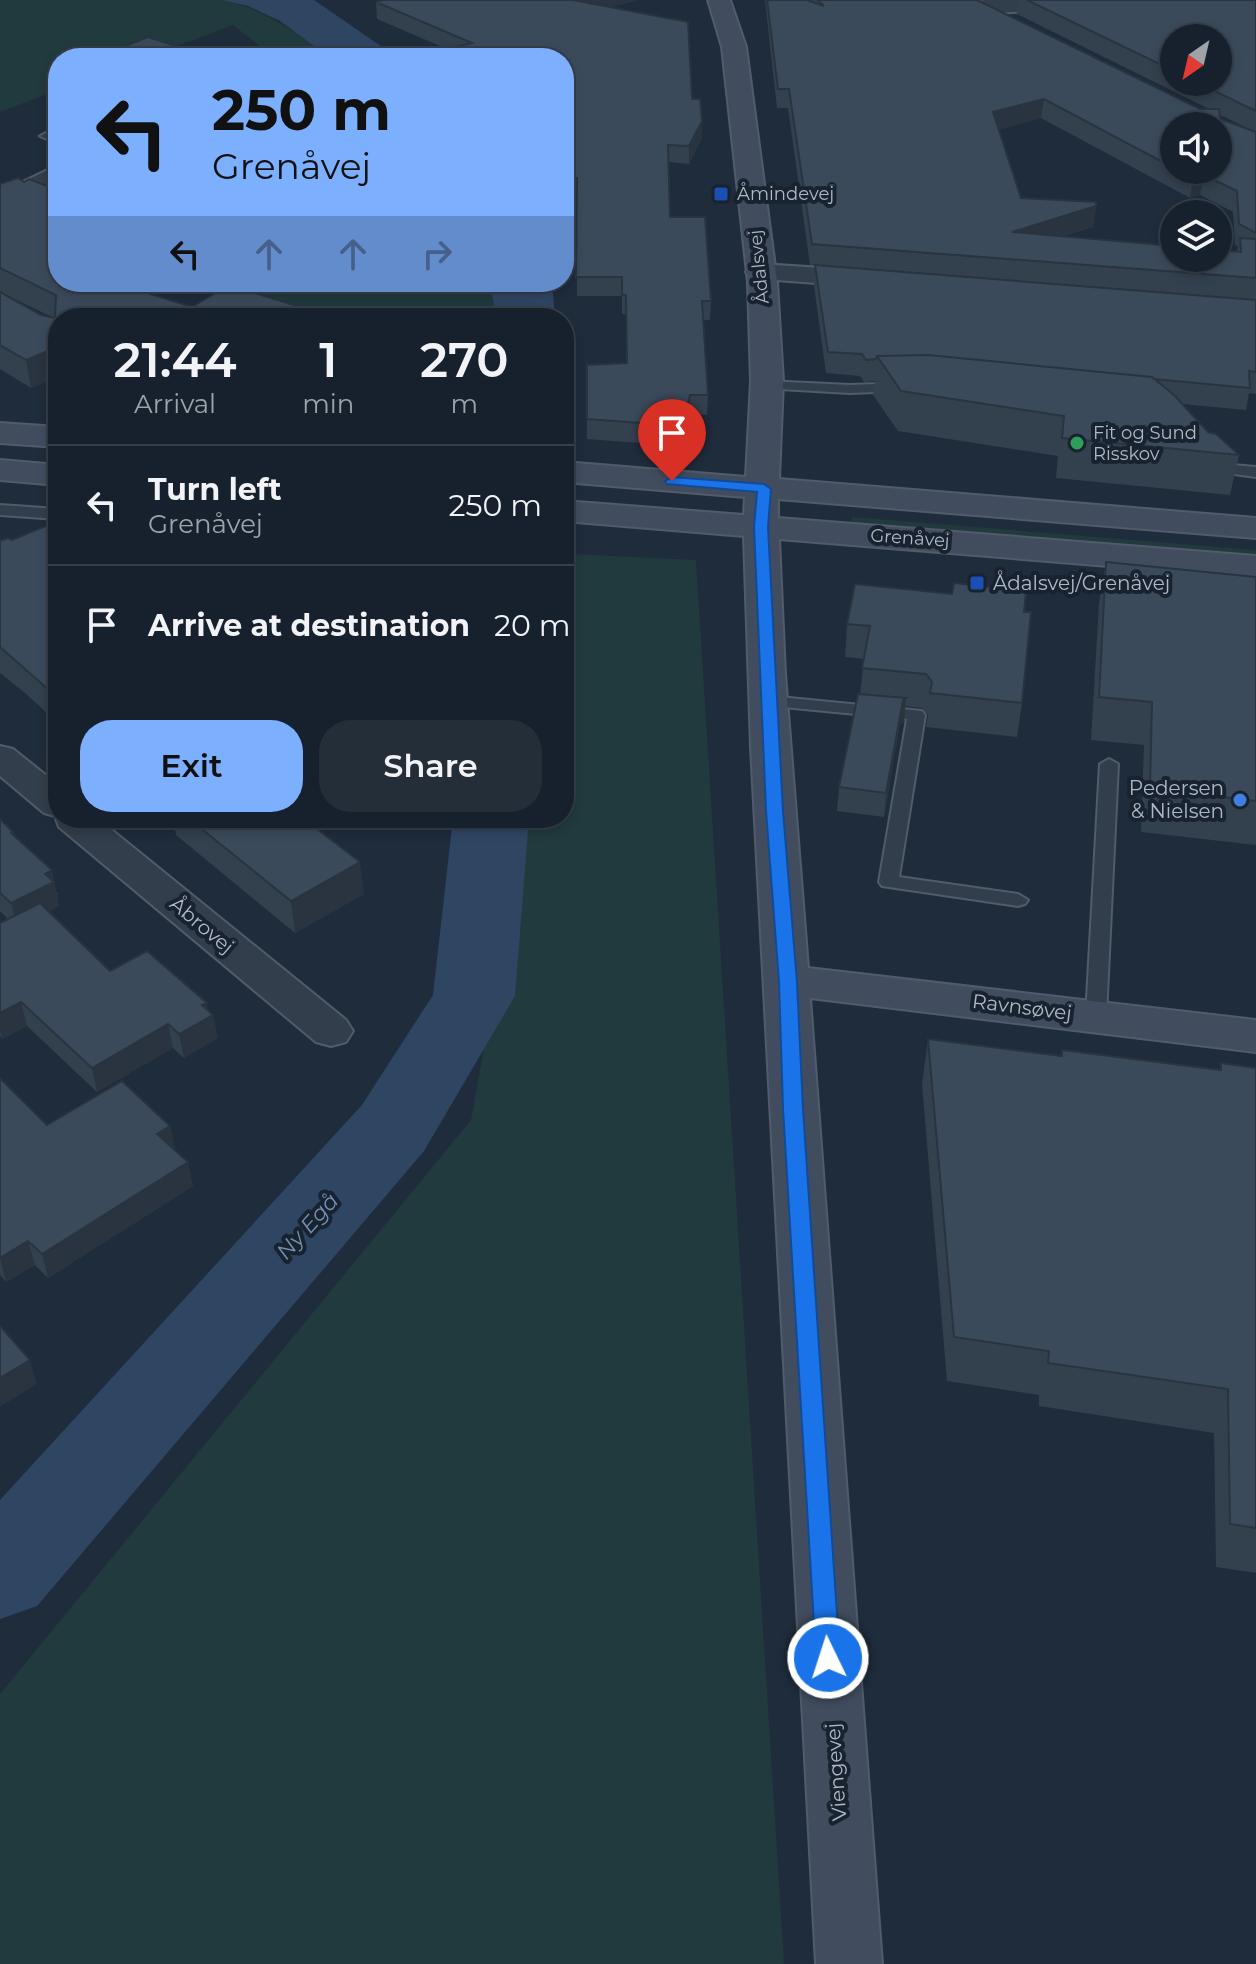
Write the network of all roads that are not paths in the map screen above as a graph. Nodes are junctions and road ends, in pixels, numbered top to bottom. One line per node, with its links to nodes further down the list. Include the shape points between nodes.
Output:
1 (719, 0): 7 (street, Ådalsvej, via 734,47)
2 (1108, 0): 3 (street)
3 (970, 4): 4 (street)
4 (1020, 28)
5 (48, 179): 6 (street)
6 (0, 202)
7 (760, 272): 8 (street); 9 (street, Ådalsvej)
8 (900, 281)
9 (766, 385): 10 (lane); 18 (street, Ådalsvej)
10 (924, 387)
11 (0, 433): 12 (street)
12 (48, 436)
13 (1198, 456): 15 (lane, via 1207,467)
14 (0, 470): 17 (street)
15 (1256, 472)
16 (574, 473): 18 (street, Grenåvej)
17 (48, 474)
18 (764, 489): 22 (street, Ådalsvej); 23 (street, Grenåvej)
19 (0, 510): 21 (lane)
20 (574, 512): 22 (street, Grenåvej)
21 (48, 513)
22 (761, 527): 24 (street, Grenåvej); 25 (street, Viengevej)
23 (1256, 528)
24 (1256, 567)
25 (769, 701): 30 (lane, via 916,715 889,882); 31 (street, Viengevej)
26 (0, 757): 28 (street)
27 (1109, 764): 32 (lane)
28 (48, 797)
29 (85, 828): 33 (street, Åbrovej)
30 (1018, 900)
31 (788, 982): 32 (street, Ravnsøvej); 35 (street, Viengevej)
32 (1096, 1016): 34 (street, Ravnsøvej)
33 (331, 1031)
34 (1256, 1036)
35 (849, 1964)

